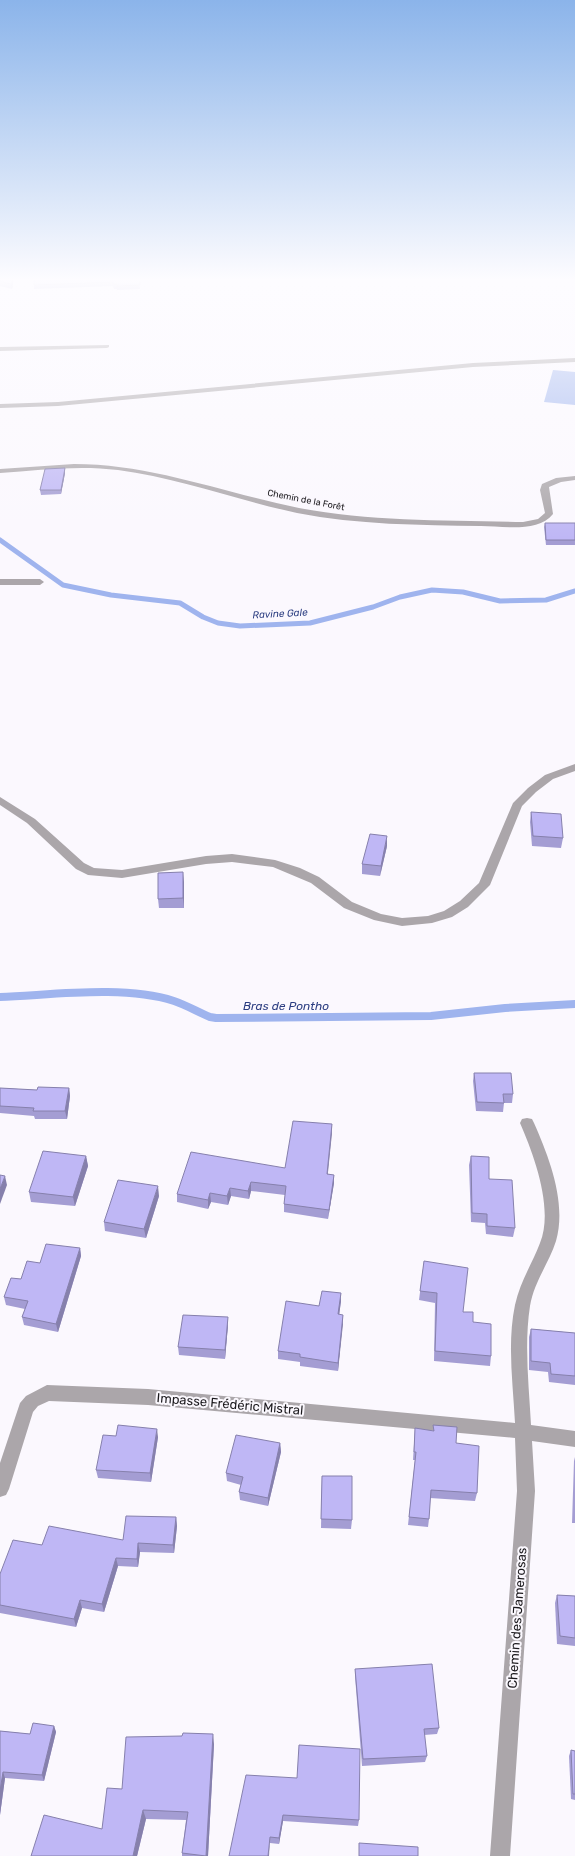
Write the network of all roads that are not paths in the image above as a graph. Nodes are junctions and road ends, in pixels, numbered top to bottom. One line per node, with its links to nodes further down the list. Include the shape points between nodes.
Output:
1 (481, 365): 2 (street, via 58,404)
2 (0, 406)
3 (0, 471): 4 (street, Chemin de la Forêt, via 79,466 119,468 209,486 264,503 325,515 386,521 508,523 533,523 547,518 549,514 545,486 559,480)
4 (575, 478)
5 (0, 582): 6 (street)
6 (40, 582)
7 (575, 767): 8 (street, via 549,777 517,805 484,885 464,904 448,914 428,920 402,922 378,917 348,905 315,880 275,864 232,858 122,874 92,872 80,866 31,821)
8 (0, 800)
9 (527, 1123): 10 (street, Chemin des Jamerosas, via 545,1170 552,1224 548,1242 530,1280 519,1332)
10 (524, 1432): 11 (street); 12 (street, Impasse Frédéric Mistral, via 148,1397 47,1393 32,1401 26,1408); 13 (street, Chemin des Jamerosas, via 526,1491)
11 (575, 1439)
12 (0, 1489)
13 (500, 1856)

